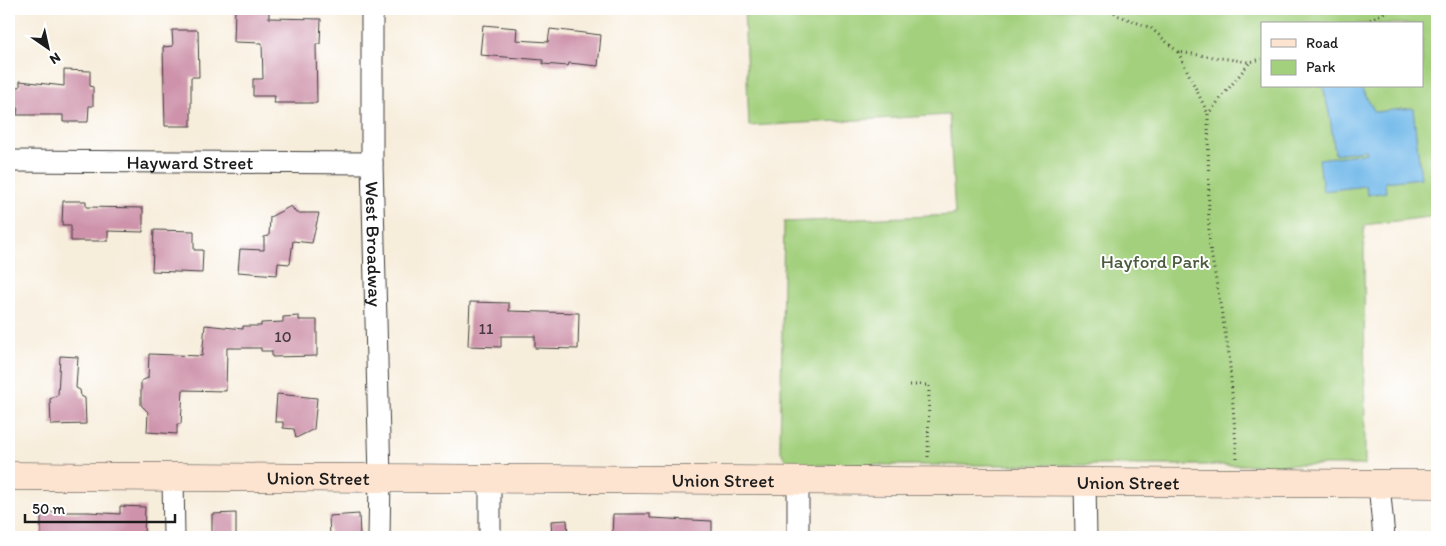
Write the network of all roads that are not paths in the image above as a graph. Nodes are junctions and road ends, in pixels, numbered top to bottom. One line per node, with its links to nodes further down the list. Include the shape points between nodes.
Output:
1 (372, 9): 3 (street, West Broadway)
2 (9, 161): 3 (street, Hayward Street)
3 (372, 163): 6 (street, West Broadway)
4 (9, 476): 5 (main road, Union Street)
5 (173, 477): 6 (main road, Union Street); 12 (street)
6 (380, 478): 7 (main road, Union Street); 13 (street, West Broadway)
7 (490, 479): 8 (main road, Union Street); 14 (street)
8 (798, 480): 9 (main road, Union Street); 15 (street)
9 (1085, 482): 10 (main road, Union Street); 16 (street)
10 (1379, 484): 11 (main road, Union Street); 17 (street)
11 (1437, 484)
12 (174, 537)
13 (379, 537)
14 (490, 537)
15 (798, 537)
16 (1086, 537)
17 (1384, 537)

